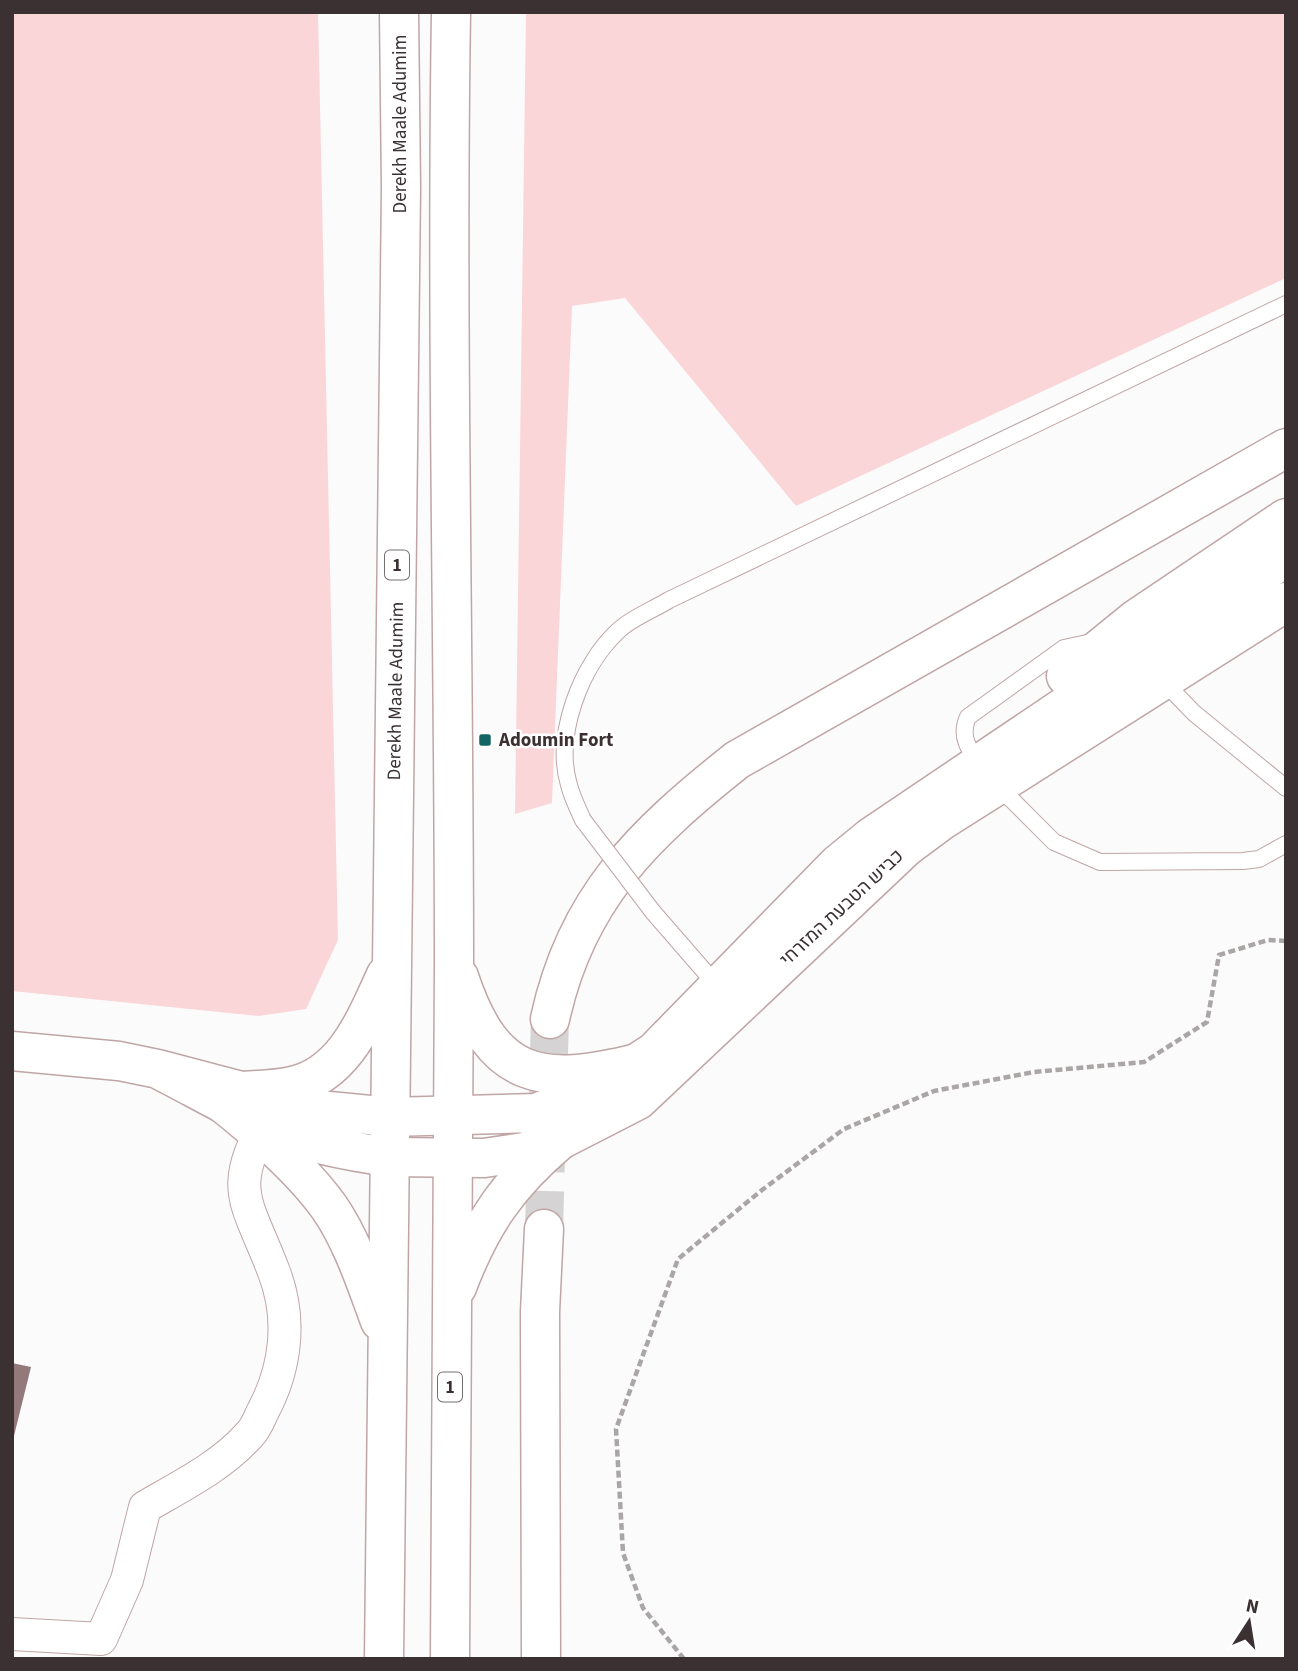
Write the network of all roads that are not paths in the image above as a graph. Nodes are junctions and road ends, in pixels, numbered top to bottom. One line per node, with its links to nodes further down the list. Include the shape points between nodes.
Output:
1 (399, 12): 12 (main road, Derekh Maale Adumim / 1)
2 (451, 12): 13 (main road, 1, via 448,207)
3 (1286, 304): 14 (lane, bridge, via 669,600 619,629 595,657 576,694 566,739 568,783 583,820)
4 (1286, 448): 15 (main road, via 737,760 690,797 607,882 559,978)
5 (1286, 518): 8 (main road, via 1204,571)
6 (1286, 557): 8 (main road, כביש הטבעת המזרחי)
7 (1286, 602): 8 (main road, כביש הטבעת המזרחי)
8 (1135, 651): 9 (main road, כביש הטבעת המזרחי); 9 (main road, via 1063,678); 10 (lane, via 1194,713)
9 (980, 763): 11 (lane, via 1054,842 1100,862 1243,861 1259,859); 14 (main road, כביש הטבעת המזרחי, via 906,846); 14 (main road, כביש הטבעת המזרחי, via 911,785 865,842 838,864)
10 (1286, 788)
11 (1286, 844)
12 (393, 960): 19 (main road, via 357,1037 331,1066); 21 (main road, Derekh Maale Adumim / 1)
13 (454, 962): 17 (main road, via 477,1021 504,1058 542,1075 566,1076); 20 (main road, 1)
14 (727, 998): 17 (main road, כביש הטבעת המזרחי); 22 (main road, כביש הטבעת המזרחי, via 638,1100)
15 (550, 1018)
16 (12, 1051): 18 (main road, via 158,1069)
17 (638, 1063): 20 (main road, כביש הטבעת המזרחי, via 600,1087 536,1112)
18 (229, 1096): 19 (main road); 19 (main road)
19 (273, 1111): 21 (main road, כביש הטבעת המזרחי); 23 (main road, כביש הטבעת המזרחי, via 334,1148); 27 (main road, via 362,1271); 28 (street, via 243,1179 245,1204 282,1298 286,1339 275,1388 251,1433 213,1467 145,1507 127,1580 101,1639)
20 (468, 1116): 21 (main road, כביש הטבעת המזרחי); 24 (main road, 1)
21 (390, 1117): 23 (main road, 1)
22 (560, 1140): 24 (main road, כביש הטבעת המזרחי, via 524,1152); 26 (main road, via 529,1166 490,1214)
23 (389, 1157): 24 (main road, כביש הטבעת המזרחי); 27 (main road, 1)
24 (451, 1158): 26 (main road, 1)
25 (544, 1229): 31 (main road)
26 (449, 1309): 30 (main road, 1)
27 (388, 1342): 29 (main road, 1)
28 (12, 1634)
29 (384, 1659)
30 (450, 1659)
31 (541, 1659)

